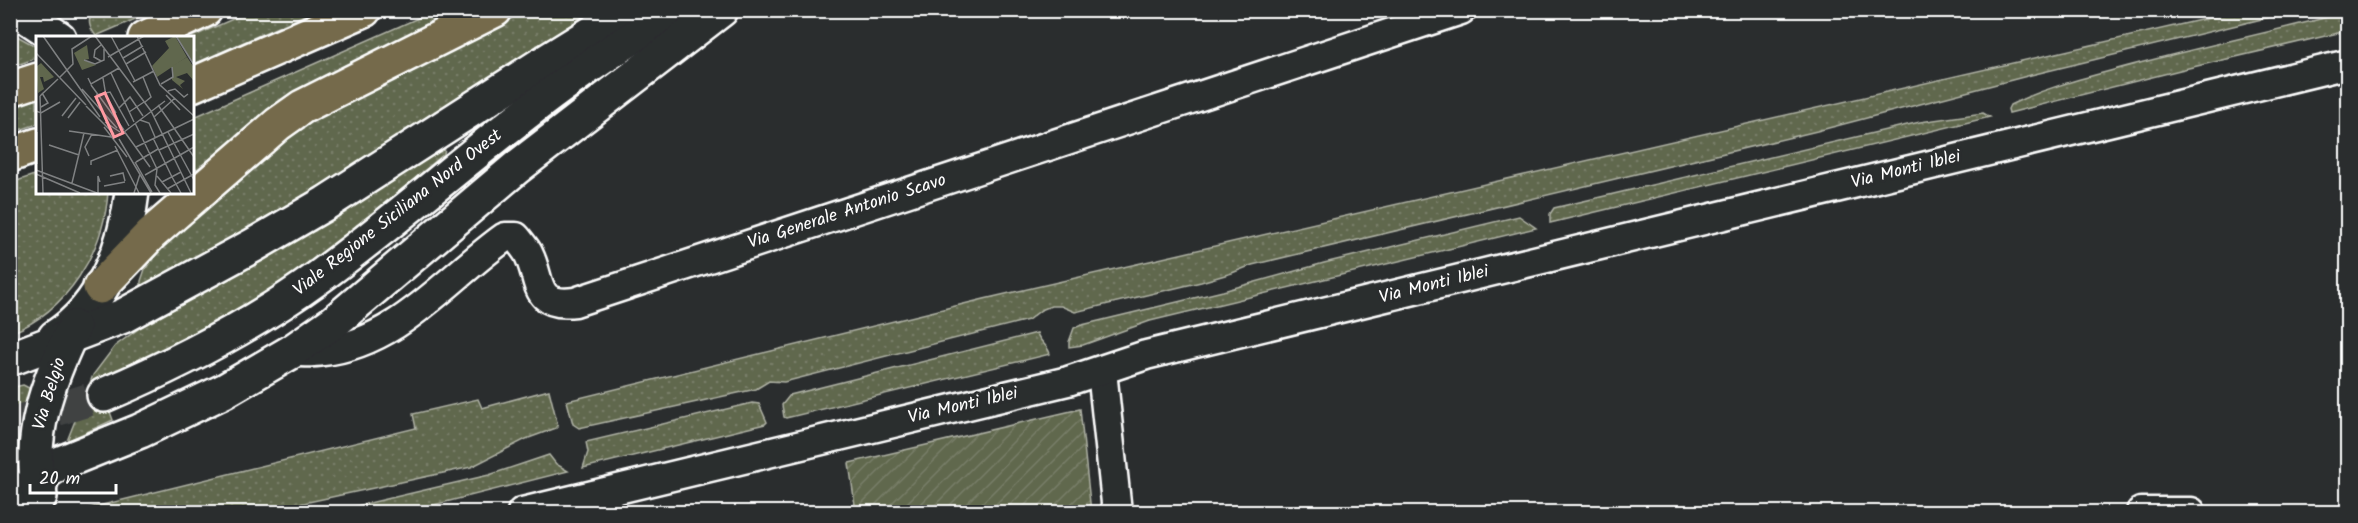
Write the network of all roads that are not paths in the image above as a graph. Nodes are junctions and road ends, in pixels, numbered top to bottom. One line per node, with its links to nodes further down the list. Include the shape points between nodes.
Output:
1 (14, 10): 9 (street)
2 (205, 10): 10 (main road)
3 (364, 10): 13 (main road)
4 (495, 10): 18 (main road, via 313,102 278,124 151,234)
5 (629, 10): 19 (street, via 326,203 148,304)
6 (680, 10): 23 (street, Viale Regione Siciliana Nord Ovest, via 562,85 317,279 268,312 155,373)
7 (721, 10): 20 (street, via 516,168 364,298)
8 (1461, 10): 20 (street, Via Generale Antonio Scavo, via 575,302 560,303 546,298 538,287 528,254 516,237 505,237 392,327 360,342 325,351)
9 (56, 36)
10 (149, 36)
11 (2348, 64): 22 (street, Via Monti Iblei, via 1146,356)
12 (36, 81): 14 (main road)
13 (194, 84)
14 (10, 89)
15 (36, 146): 16 (main road)
16 (10, 155)
17 (132, 194): 18 (street, Via Belgio, via 119,252)
18 (100, 287): 19 (street, Via Belgio)
19 (75, 326): 21 (street); 24 (street, Via Belgio, via 59,357 39,423 36,457)
20 (291, 352): 24 (street, via 186,410 58,464)
21 (13, 358)
22 (1102, 371): 25 (street, Via Monti Iblei); 26 (street)
23 (104, 395)
24 (23, 499)
25 (522, 513)
26 (1117, 513)
27 (2141, 513): 28 (street)
28 (2191, 513)

